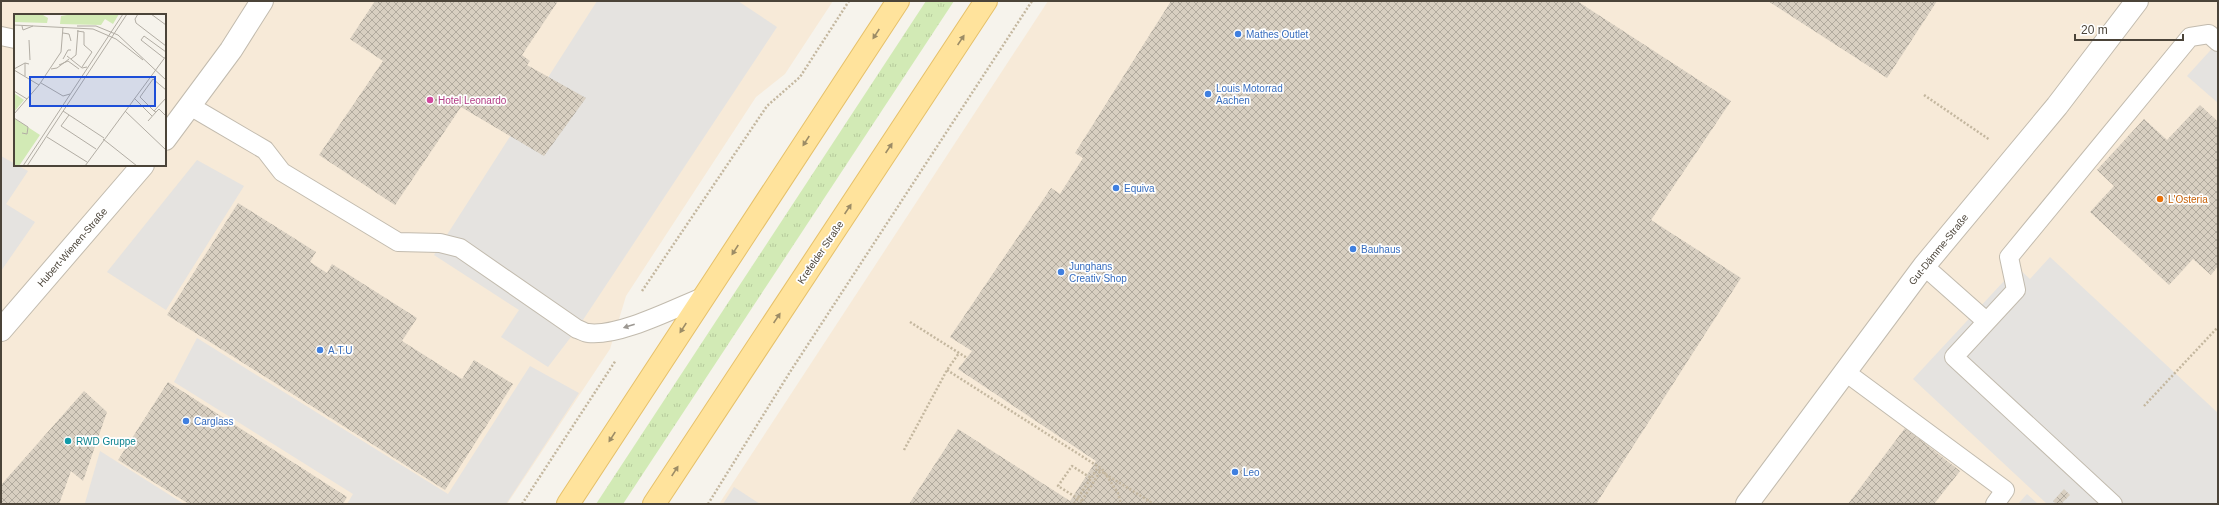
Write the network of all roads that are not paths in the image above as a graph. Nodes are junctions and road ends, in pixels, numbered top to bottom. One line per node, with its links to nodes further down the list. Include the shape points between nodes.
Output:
1 (262, 1): 8 (street, via 231,50)
2 (898, 1): 12 (main road, one-way to 12)
3 (986, 1): 17 (main road, Krefelder Straße, one-way to 3)
4 (2137, 1): 11 (street, Gut-Dämme-Straße, via 2057,106)
5 (1, 36): 6 (lane)
6 (14, 39)
7 (2218, 42): 13 (lane, via 2209,34 2190,37 2009,257 2016,290)
8 (190, 106): 9 (street); 12 (lane, one-way to 8, via 629,327 602,333 588,333 460,248 440,243 398,242 282,172 265,150)
9 (166, 136)
10 (141, 166): 14 (street, Hubert-Wienen-Straße)
11 (1924, 266): 13 (lane); 15 (street, Gut-Dämme-Straße)
12 (704, 296): 16 (main road, one-way to 16)
13 (1986, 321): 20 (lane, via 1954,357)
14 (1, 330)
15 (1844, 371): 18 (street, Gut-Dämme-Straße); 19 (lane, via 2005,490)
16 (568, 504)
17 (654, 504)
18 (1747, 504)
19 (1995, 504)
20 (2113, 504)

